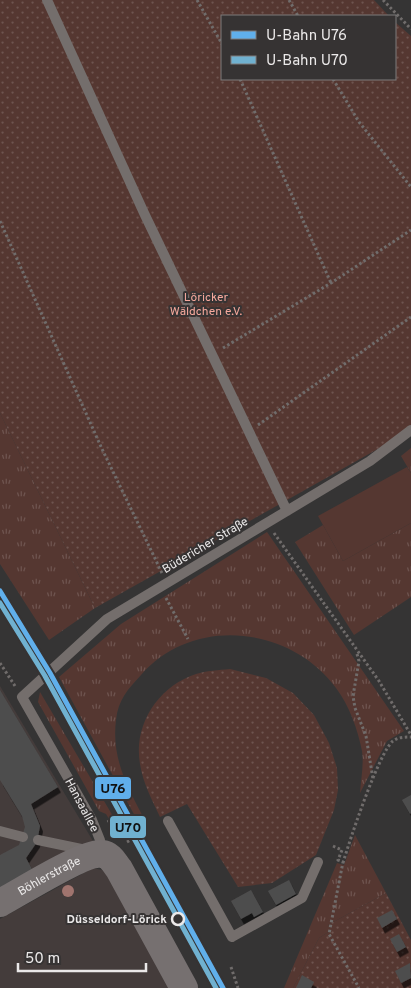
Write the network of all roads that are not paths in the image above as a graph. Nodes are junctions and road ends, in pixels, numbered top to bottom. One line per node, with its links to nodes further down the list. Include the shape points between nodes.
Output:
1 (47, 0): 3 (lane)
2 (411, 430): 3 (lane, Büdericher Straße, via 370,461)
3 (286, 511): 4 (lane, Büdericher Straße, via 107,619)
4 (22, 697): 9 (lane, Hansaallee, via 92,820)
5 (168, 820): 10 (lane, via 232,937 302,898)
6 (0, 831): 7 (lane)
7 (23, 838)
8 (38, 840): 9 (lane)
9 (101, 853): 11 (street, Böhlerstraße, via 84,857); 12 (street, via 109,856 119,869)
10 (318, 862)
11 (0, 904)
12 (184, 988)

